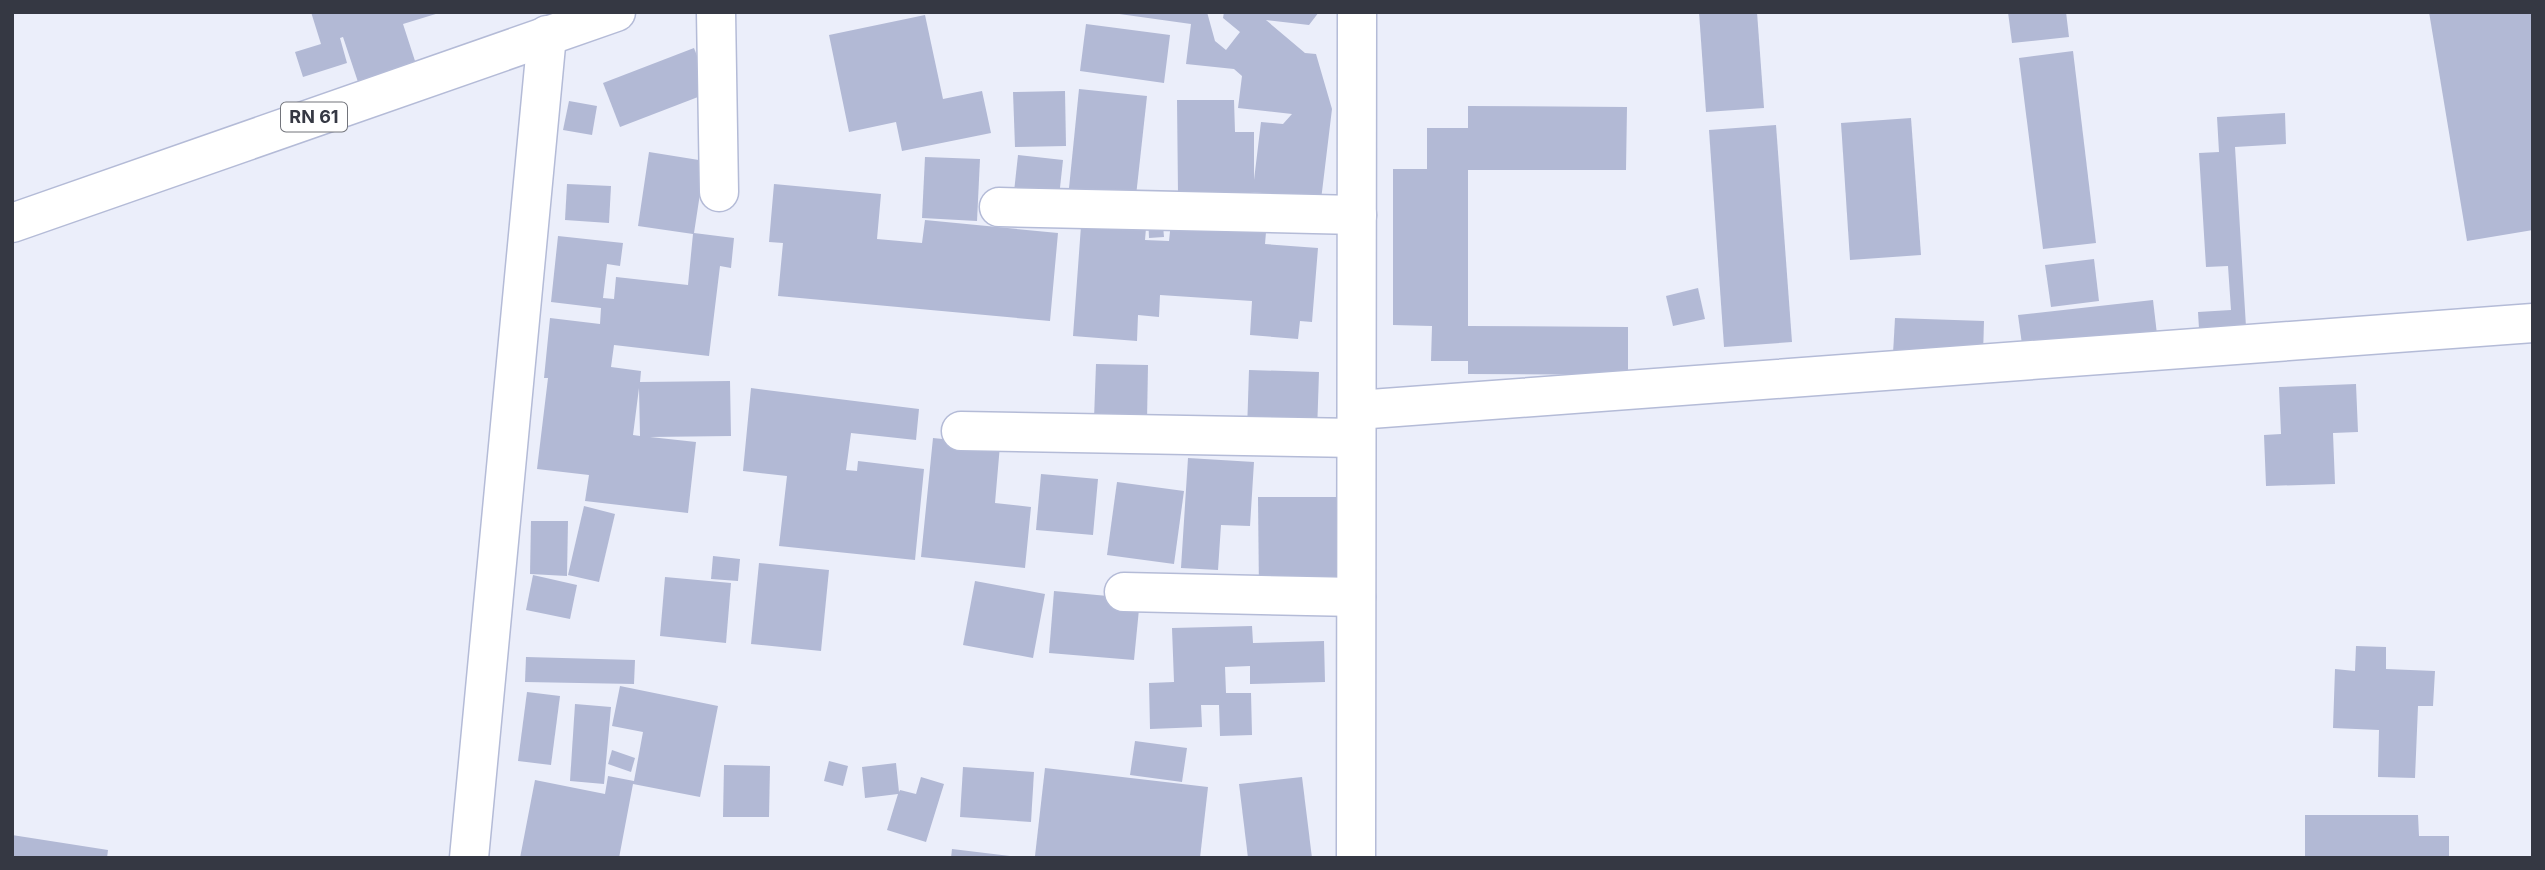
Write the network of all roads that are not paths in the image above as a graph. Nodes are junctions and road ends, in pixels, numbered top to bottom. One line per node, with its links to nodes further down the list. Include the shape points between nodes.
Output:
1 (616, 12): 4 (street, RN 61)
2 (716, 12): 5 (street)
3 (1357, 12): 7 (street)
4 (547, 35): 8 (street, RN 61); 14 (street)
5 (719, 192)
6 (999, 206): 7 (street)
7 (1357, 215): 10 (street)
8 (12, 223)
9 (2533, 323): 10 (street)
10 (1357, 424): 11 (street); 13 (street)
11 (961, 431)
12 (1124, 592): 13 (street)
13 (1356, 597): 15 (street)
14 (469, 858)
15 (1356, 858)

